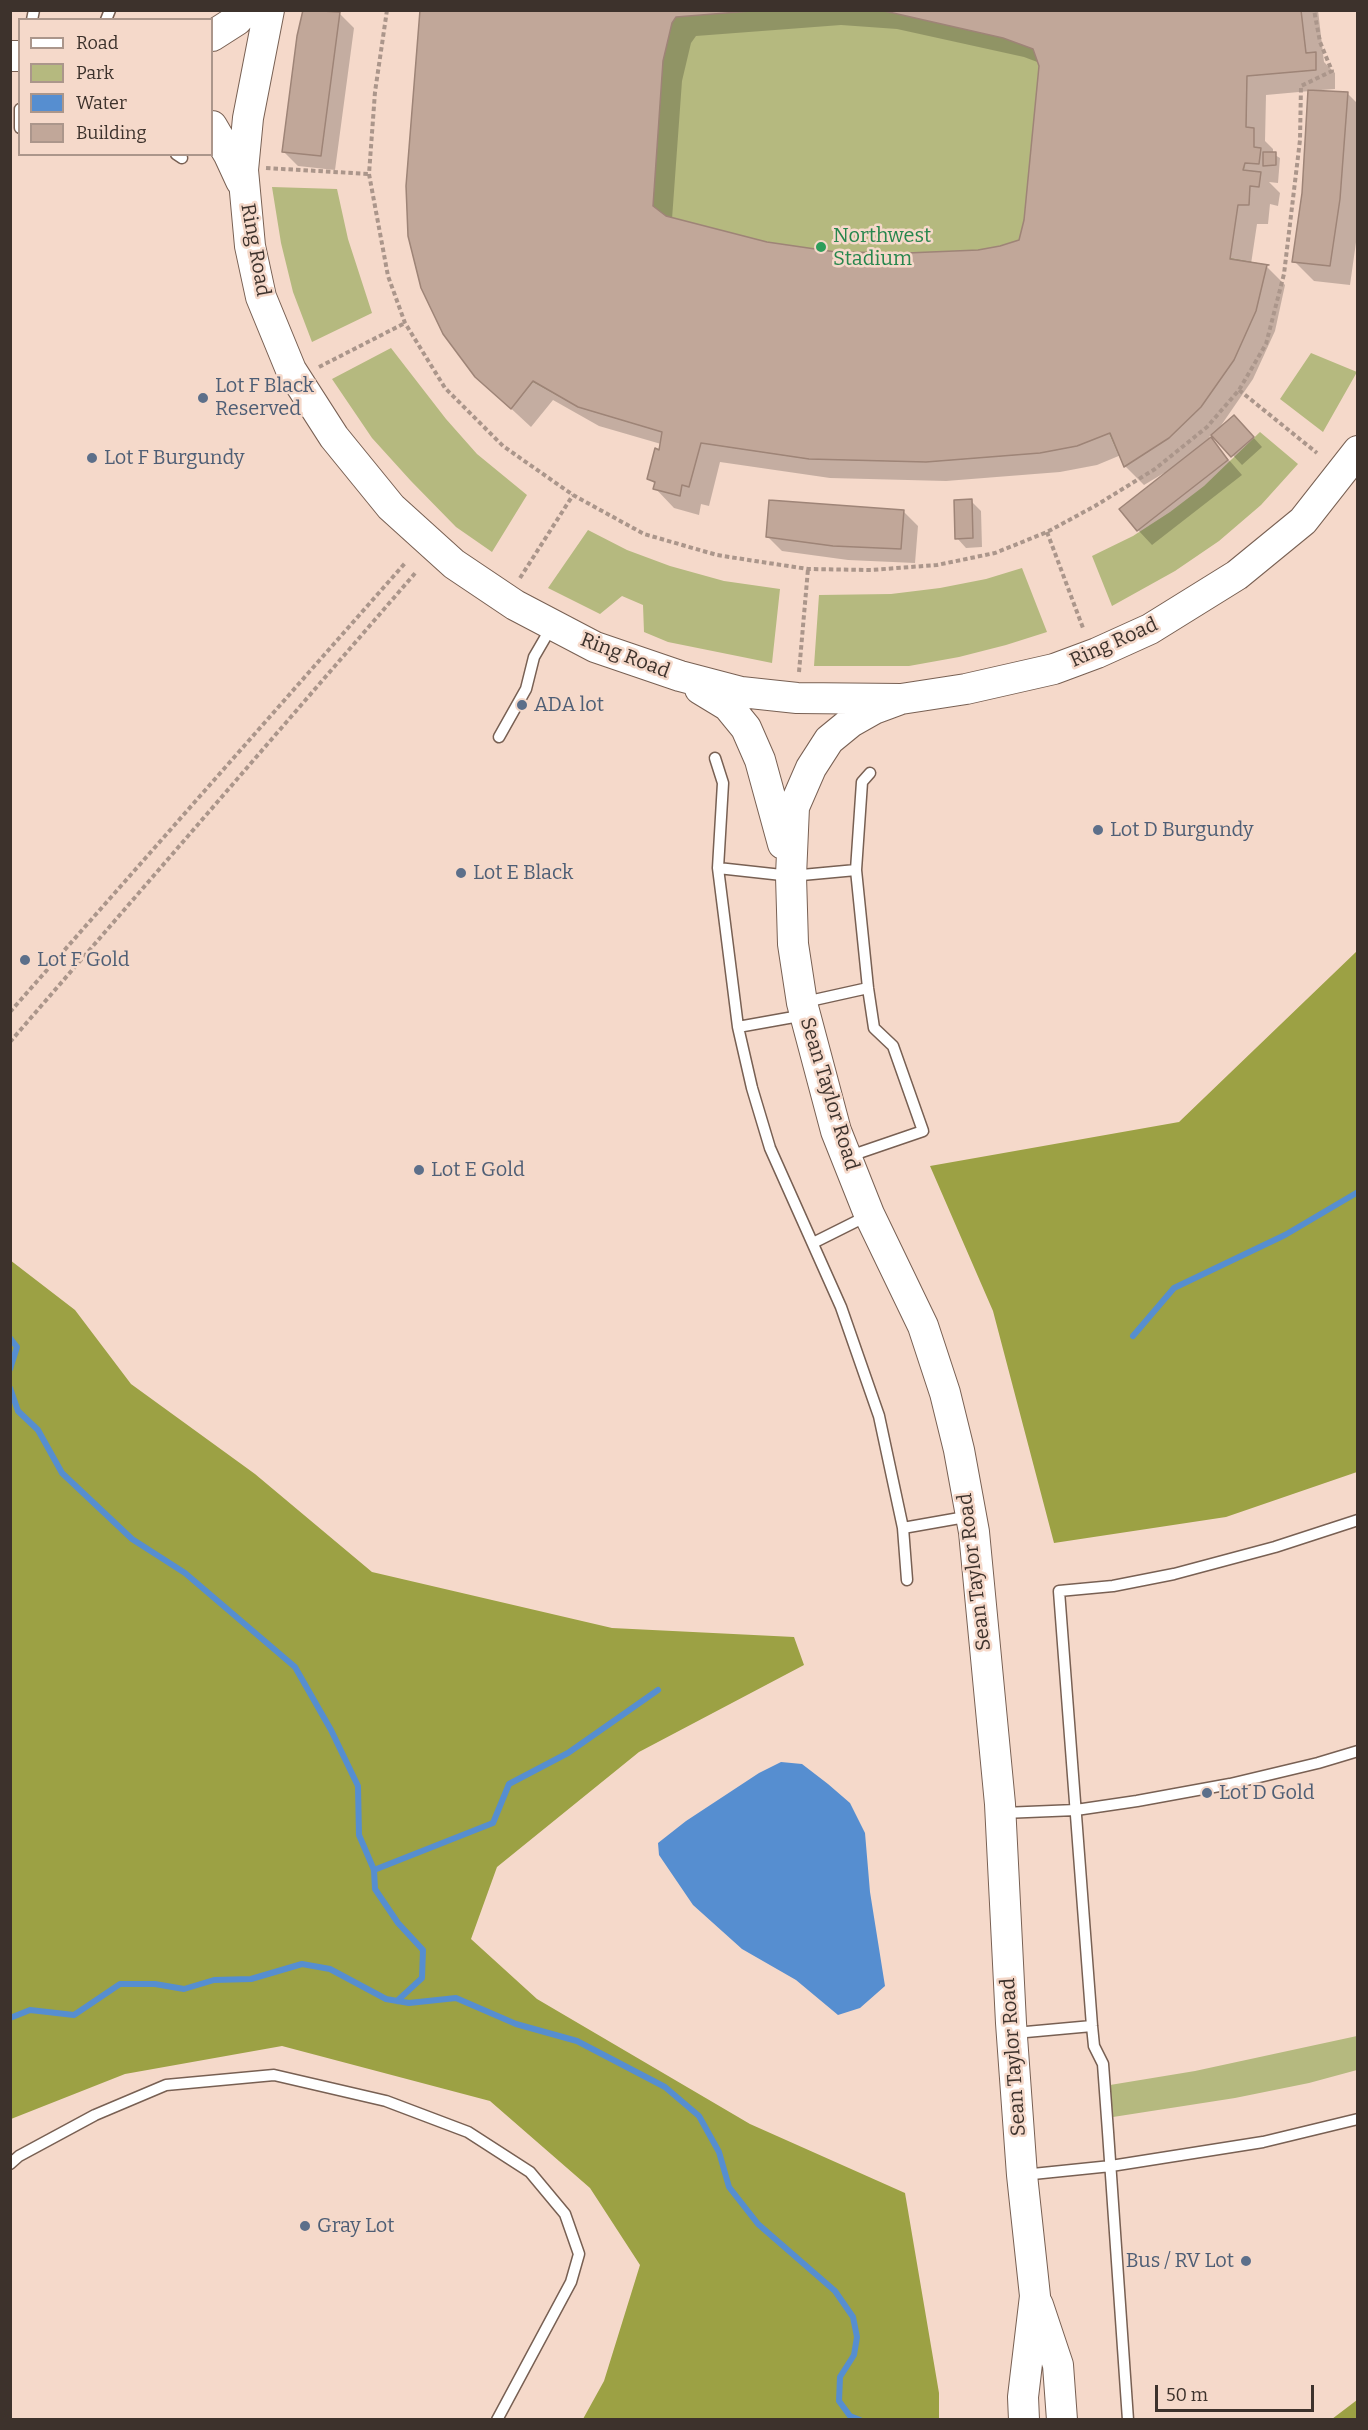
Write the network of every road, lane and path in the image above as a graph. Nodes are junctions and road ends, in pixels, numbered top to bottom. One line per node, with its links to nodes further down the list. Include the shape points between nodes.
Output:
1 (246, 10): 5 (main road)
2 (268, 10): 9 (main road, Ring Road, via 248,118)
3 (1314, 10): 12 (path, via 1320,42 1332,71 1300,86 1300,140 1284,274 1266,344)
4 (386, 11): 8 (path)
5 (213, 35)
6 (213, 128): 9 (main road)
7 (266, 168): 8 (path)
8 (369, 174): 10 (path, via 388,276)
9 (245, 192): 21 (main road, Ring Road, via 250,246 261,297 291,370 334,437 392,507 454,564)
10 (405, 323): 11 (path); 15 (path, via 445,388 502,446)
11 (318, 367)
12 (1239, 390): 14 (path); 16 (path, via 1207,427 1155,469)
13 (1358, 451): 25 (main road, Ring Road, via 1304,521 1237,575 1150,629 1054,669)
14 (1317, 453)
15 (573, 495): 18 (path, via 644,534 717,555); 20 (path)
16 (1047, 532): 18 (path, via 996,553 937,565); 22 (path)
17 (406, 562): 34 (path)
18 (808, 569): 23 (path)
19 (417, 571): 36 (path)
20 (519, 578)
21 (552, 626): 24 (main road, Ring Road); 26 (lane, via 534,657 526,689)
22 (1083, 628)
23 (799, 672)
24 (680, 676): 25 (main road, Ring Road, via 741,692 797,698); 31 (main road, Sean Taylor Road, via 728,706 746,728 771,793)
25 (901, 699): 31 (main road, Sean Taylor Road, via 851,722 830,740 811,768 794,807)
26 (499, 737)
27 (715, 758): 29 (lane, via 723,783)
28 (870, 773): 30 (lane, via 862,782)
29 (718, 868): 31 (lane); 35 (lane)
30 (856, 870): 31 (lane); 32 (lane)
31 (790, 876): 33 (main road, Sean Taylor Road, via 793,944)
32 (868, 988): 33 (lane); 37 (lane, via 874,1028 893,1046 923,1131)
33 (803, 1009): 35 (lane); 37 (main road, Sean Taylor Road, via 833,1121)
34 (10, 1012)
35 (738, 1027): 39 (lane, via 770,1148)
36 (10, 1042)
37 (847, 1157): 38 (main road, Sean Taylor Road)
38 (869, 1214): 39 (lane); 40 (main road, Sean Taylor Road, via 923,1326 951,1416)
39 (813, 1243): 42 (lane, via 841,1307 879,1416)
40 (971, 1516): 42 (lane); 46 (main road, Sean Taylor Road)
41 (1358, 1520): 45 (lane, via 1174,1574 1059,1591)
42 (903, 1528): 43 (lane)
43 (907, 1580)
44 (1358, 1751): 45 (lane, via 1230,1784)
45 (1076, 1810): 46 (lane); 47 (lane)
46 (1000, 1813): 48 (main road, Sean Taylor Road)
47 (1092, 2026): 48 (lane); 51 (lane, via 1094,2046 1102,2064)
48 (1012, 2034): 52 (main road, Sean Taylor Road)
49 (1358, 2119): 51 (lane, via 1263,2142)
50 (10, 2164): 55 (lane, via 95,2115 166,2085 274,2075 386,2101 468,2132 530,2172 566,2214 579,2254 571,2282)
51 (1111, 2166): 52 (lane); 59 (lane)
52 (1022, 2175): 53 (main road, Sean Taylor Road)
53 (1035, 2296): 54 (main road, Sean Taylor Road); 56 (main road, Sean Taylor Road, via 1023,2397)
54 (1059, 2365): 57 (main road, Sean Taylor Road); 58 (main road)
55 (497, 2420)
56 (1024, 2420)
57 (1062, 2420)
58 (1071, 2420)
59 (1128, 2420)

